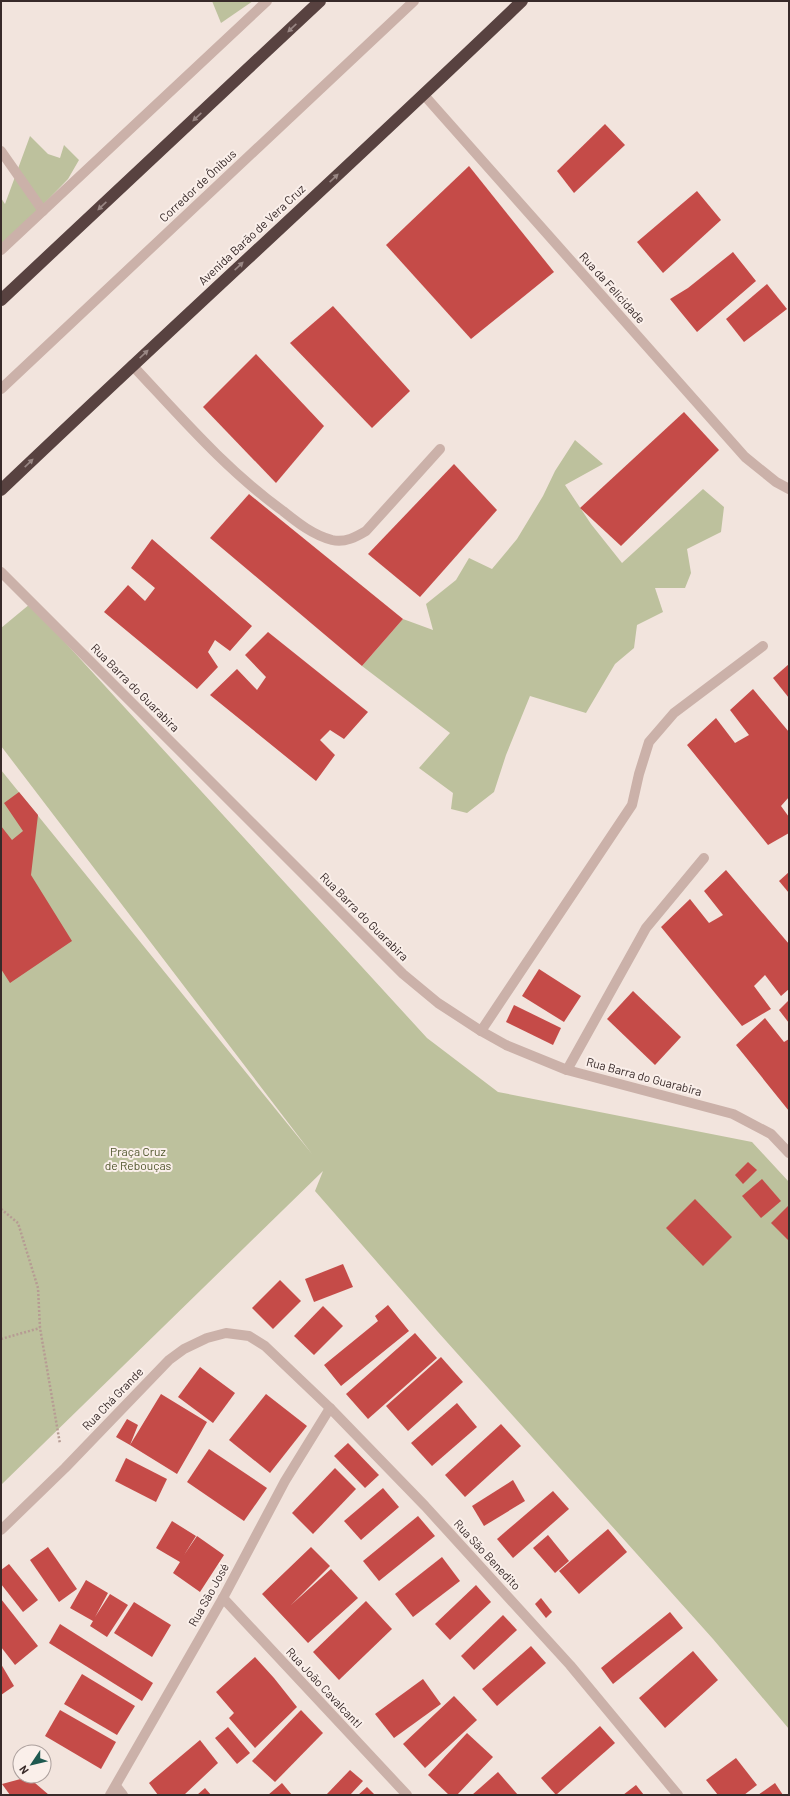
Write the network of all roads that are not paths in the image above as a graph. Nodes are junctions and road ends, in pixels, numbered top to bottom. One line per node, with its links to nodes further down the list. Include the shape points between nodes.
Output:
1 (267, 1): 7 (street)
2 (320, 1): 9 (highway, one-way to 9)
3 (414, 1): 11 (street, Corredor de Ônibus)
4 (522, 1): 5 (highway, Avenida Barão de Vera Cruz)
5 (424, 95): 10 (highway, Avenida Barão de Vera Cruz, one-way to 5); 13 (street, Rua da Felicidade, via 745,457)
6 (1, 151): 7 (street)
7 (43, 211): 8 (street)
8 (1, 250)
9 (1, 300)
10 (132, 365): 12 (street, via 211,450 263,497 310,531 333,540 353,539 366,531); 14 (highway, Avenida Barão de Vera Cruz, one-way to 10)
11 (1, 389)
12 (440, 449)
13 (789, 489)
14 (1, 490)
15 (1, 572): 18 (street, Rua Barra do Guarabira, via 403,974 438,1003)
16 (763, 646): 18 (street, via 674,713 649,742 632,806)
17 (704, 858): 19 (street, via 646,928)
18 (481, 1031): 19 (street, Rua Barra do Guarabira, via 506,1045)
19 (567, 1070): 20 (street, Rua Barra do Guarabira, via 733,1114 771,1134)
20 (789, 1154)
21 (265, 1346): 22 (street, Rua São Benedito); 23 (street, Rua Chá Grande, via 249,1336 226,1333 207,1338 184,1349 169,1360)
22 (330, 1408): 24 (street, Rua São José, via 285,1481); 29 (street, Rua São Benedito, via 425,1506 570,1665)
23 (1, 1530)
24 (223, 1598): 25 (street, Rua São José); 28 (street, Rua João CavalcantI)
25 (116, 1786): 26 (street, Rua São José); 27 (street)
26 (110, 1795)
27 (123, 1795)
28 (407, 1795)
29 (678, 1795)

